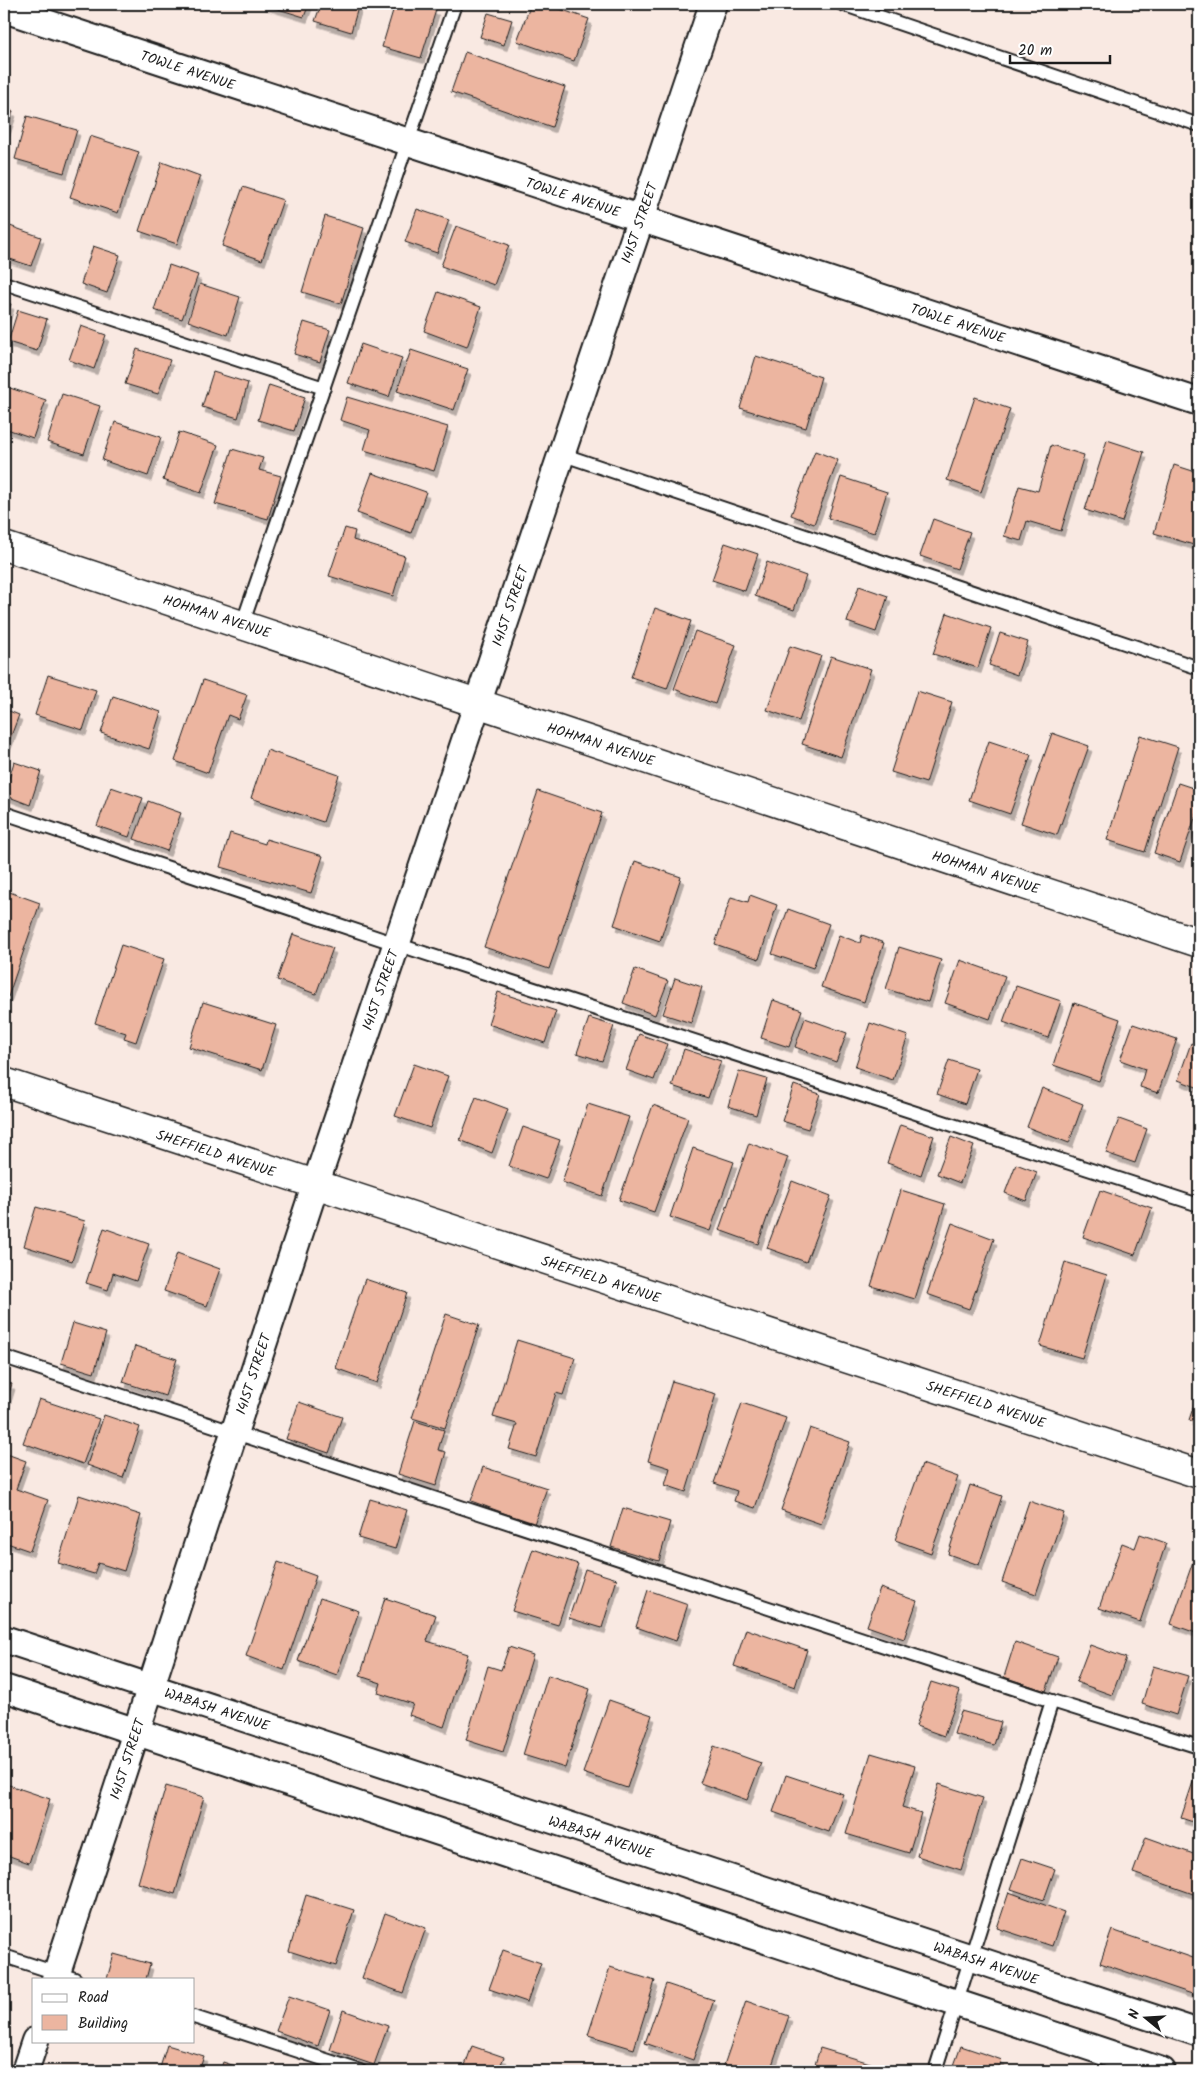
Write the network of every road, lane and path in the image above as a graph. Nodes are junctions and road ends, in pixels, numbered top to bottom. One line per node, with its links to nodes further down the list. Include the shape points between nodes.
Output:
1 (455, 4): 6 (lane)
2 (713, 4): 7 (street, 141ST STREET)
3 (842, 4): 5 (lane)
4 (4, 9): 6 (street, TOWLE AVENUE)
5 (1199, 125)
6 (408, 142): 7 (street, TOWLE AVENUE); 9 (lane)
7 (640, 219): 10 (street, TOWLE AVENUE); 11 (street, 141ST STREET)
8 (4, 283): 9 (lane)
9 (324, 388): 13 (lane)
10 (1199, 402)
11 (561, 454): 14 (lane); 15 (street, 141ST STREET)
12 (4, 546): 13 (main road, HOHMAN AVENUE)
13 (242, 625): 15 (main road, HOHMAN AVENUE)
14 (1199, 668)
15 (477, 703): 17 (main road, HOHMAN AVENUE); 18 (street, 141ST STREET)
16 (4, 813): 18 (lane)
17 (1199, 943)
18 (396, 944): 20 (street, 141ST STREET); 21 (lane)
19 (4, 1082): 20 (main road, SHEFFIELD AVENUE)
20 (314, 1186): 23 (street, 141ST STREET); 24 (main road, SHEFFIELD AVENUE)
21 (1199, 1205)
22 (4, 1358): 23 (lane)
23 (234, 1432): 26 (street, 141ST STREET); 28 (lane)
24 (1199, 1474)
25 (4, 1639): 26 (street, WABASH AVENUE)
26 (150, 1687): 29 (street, 141ST STREET); 32 (street, WABASH AVENUE)
27 (4, 1688): 29 (street)
28 (1052, 1701): 30 (lane); 32 (lane)
29 (136, 1732): 33 (street, 141ST STREET); 34 (street)
30 (1199, 1747)
31 (4, 1956): 33 (lane)
32 (972, 1959): 34 (lane); 36 (street, WABASH AVENUE)
33 (62, 1977)
34 (957, 2003): 40 (lane); 41 (street)
35 (195, 2017): 39 (lane)
36 (1199, 2033)
37 (35, 2042): 38 (street)
38 (25, 2071)
39 (360, 2071)
40 (935, 2071)
41 (1162, 2071)

